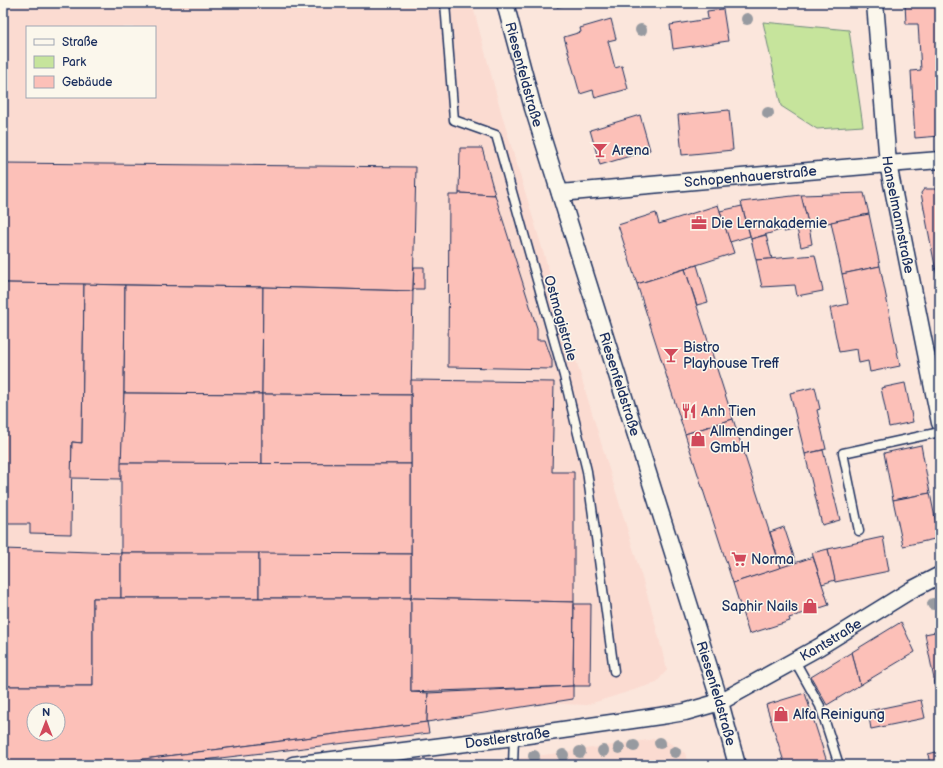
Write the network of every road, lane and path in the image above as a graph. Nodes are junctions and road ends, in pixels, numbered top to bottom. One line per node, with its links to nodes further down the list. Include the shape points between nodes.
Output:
1 (444, 3): 12 (lane, Ostmagistrale, via 454,120 496,135 564,376 587,471)
2 (505, 3): 6 (street, Riesenfeldstraße, via 533,108)
3 (875, 3): 5 (street, Hanselmannstraße)
4 (940, 160): 5 (street, Schopenhauerstraße)
5 (888, 164): 6 (street, Schopenhauerstraße); 7 (street, Hanselmannstraße)
6 (560, 193): 13 (street, Riesenfeldstraße)
7 (940, 423)
8 (940, 432): 9 (lane, via 843,453)
9 (859, 531)
10 (940, 575): 11 (street, Kantstraße)
11 (795, 661): 13 (street, Kantstraße); 18 (lane, via 820,706)
12 (614, 671)
13 (720, 702): 14 (street, Dostlerstraße, via 685,712); 17 (street, Riesenfeldstraße)
14 (514, 737): 15 (street, Dostlerstraße); 16 (lane)
15 (293, 765)
16 (513, 765)
17 (737, 765)
18 (839, 765)

